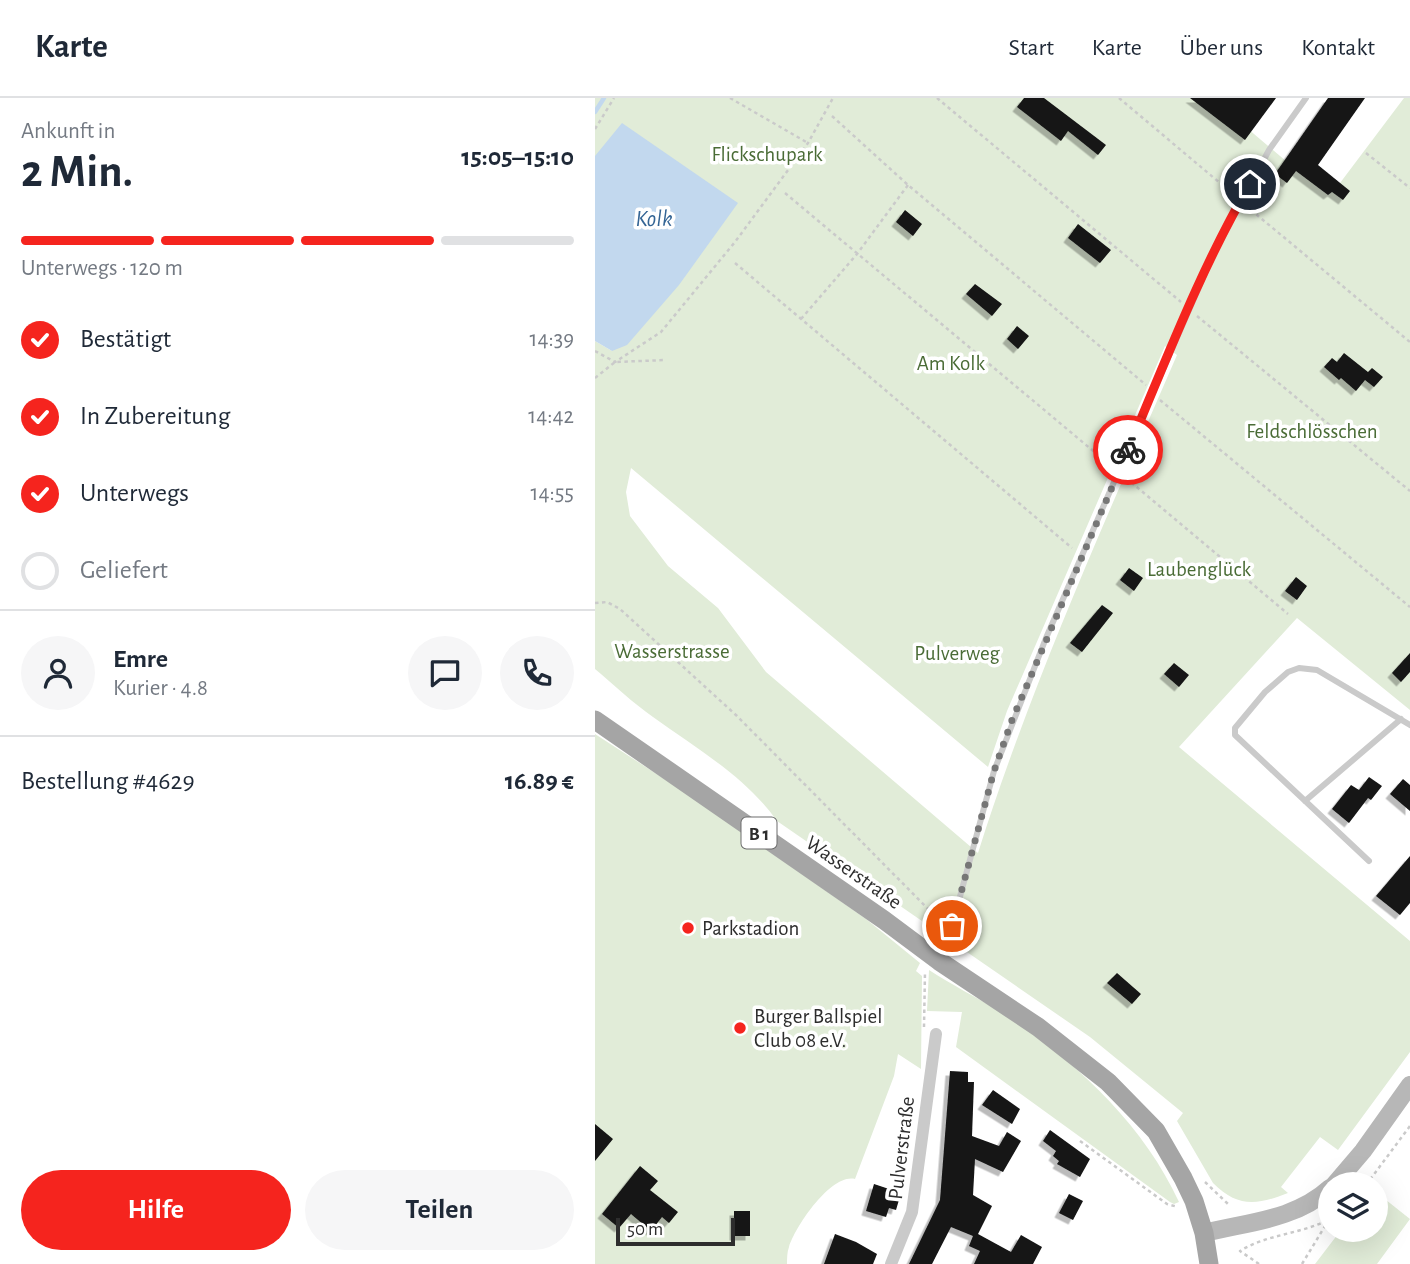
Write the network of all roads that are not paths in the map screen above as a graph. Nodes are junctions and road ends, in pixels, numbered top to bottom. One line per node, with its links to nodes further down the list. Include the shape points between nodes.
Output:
1 (1306, 98): 7 (lane, via 1240,200 1081,556 994,771)
2 (1401, 719): 4 (lane); 5 (lane); 5 (lane, via 1317,670 1288,672 1265,692 1235,728 1235,735)
3 (595, 720): 12 (main road, Wasserstraße / B 1, via 1092,1068 1156,1130 1191,1193)
4 (1410, 725)
5 (1305, 801): 6 (lane)
6 (1369, 861)
7 (952, 926)
8 (936, 1034): 13 (street, Pulverstraße, via 912,1212)
9 (1410, 1085): 10 (main road)
10 (1345, 1172)
11 (1318, 1197): 12 (main road, via 1288,1214)
12 (1204, 1233): 14 (main road, B 1)
13 (891, 1264)
14 (1209, 1264)

